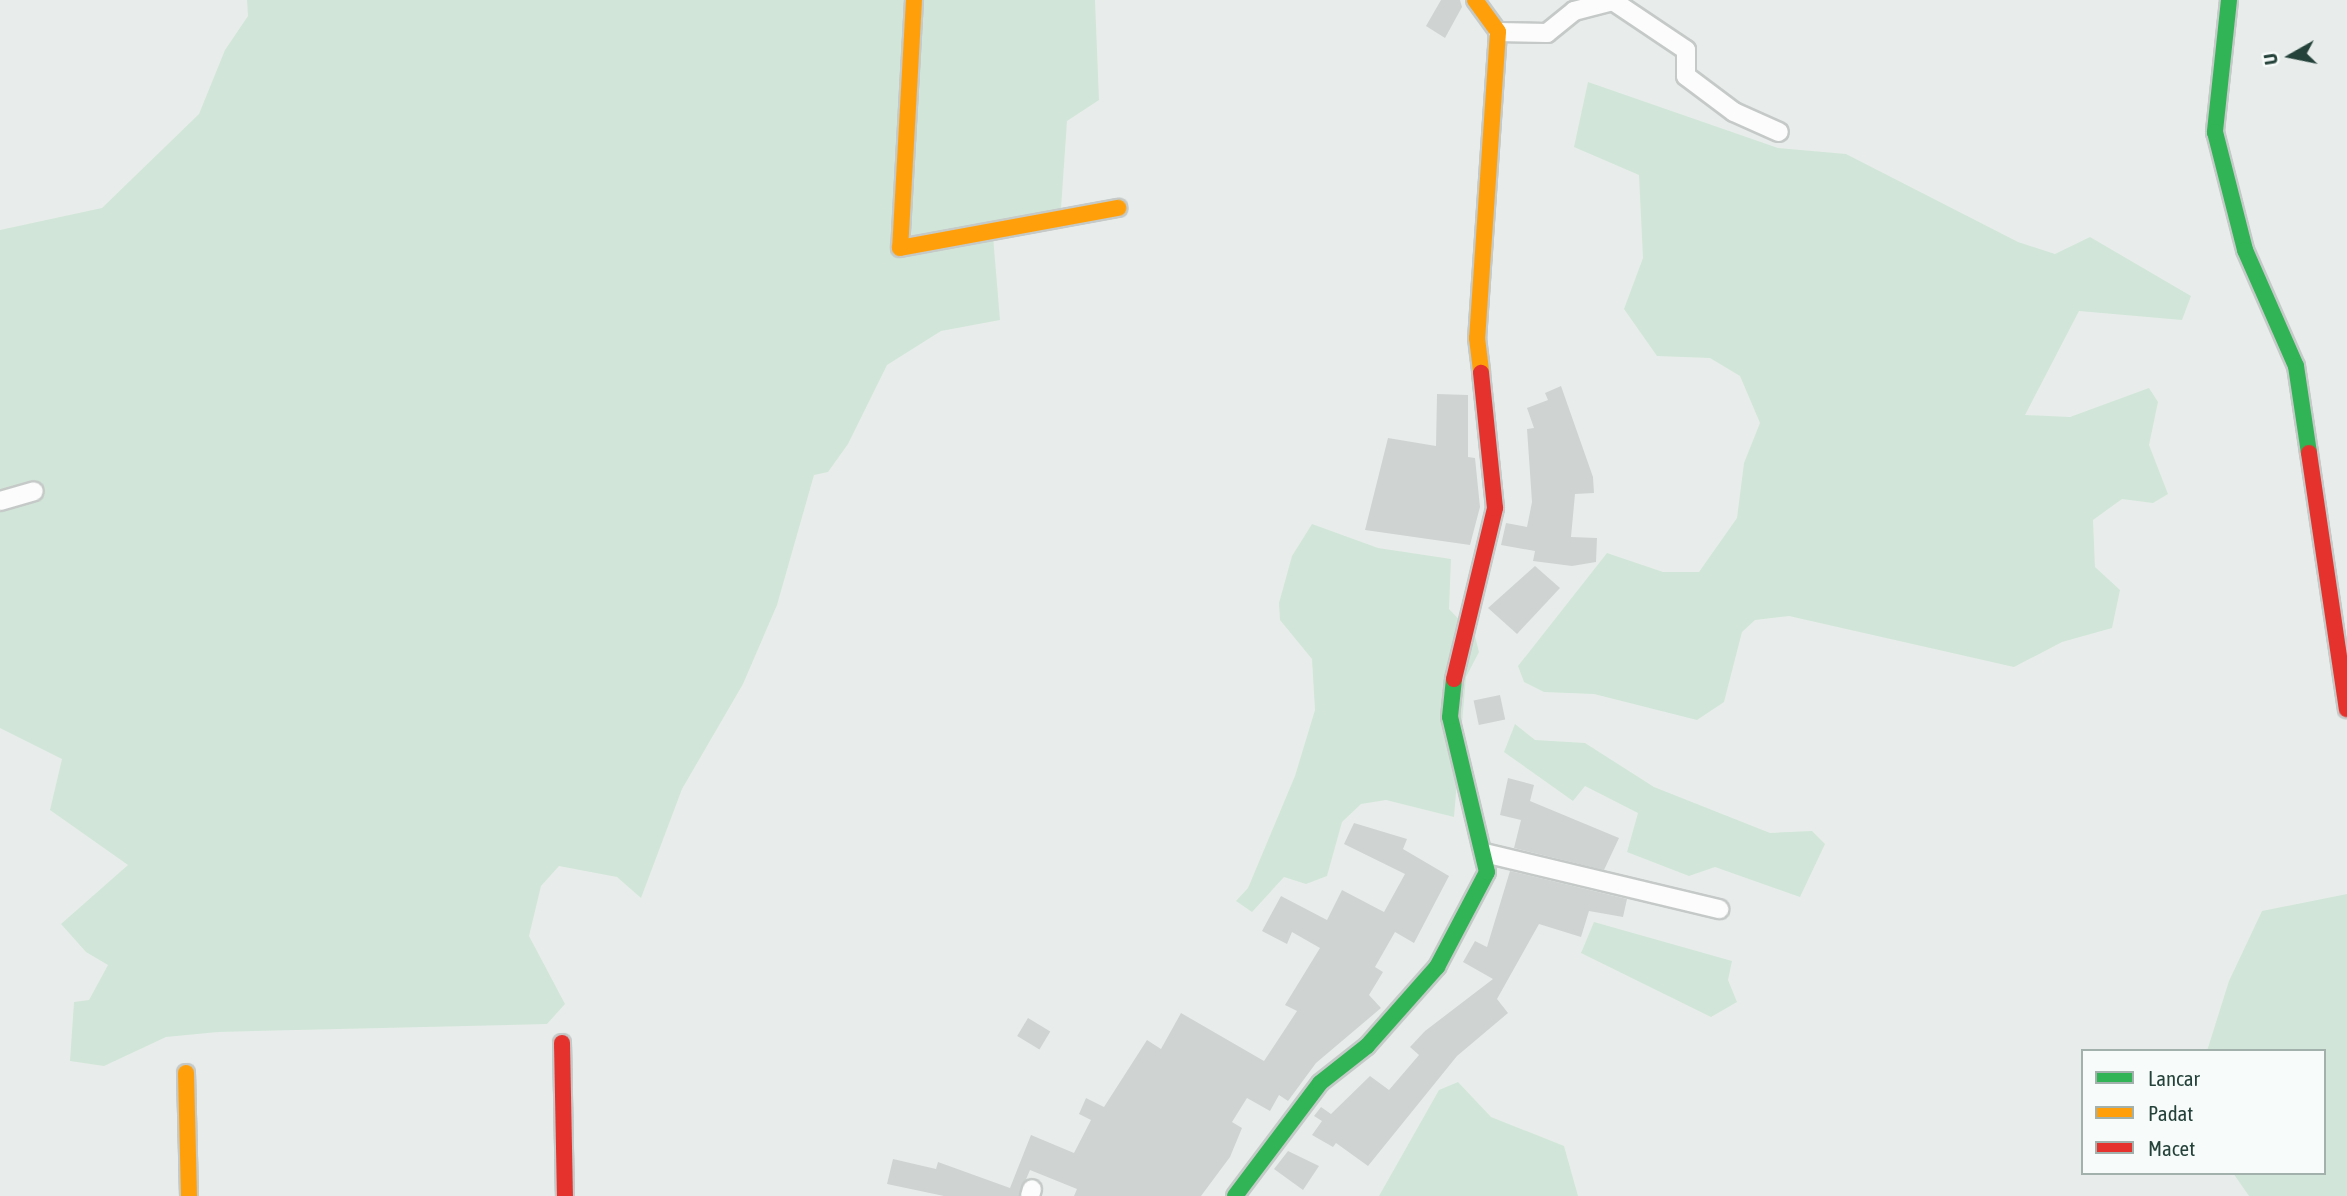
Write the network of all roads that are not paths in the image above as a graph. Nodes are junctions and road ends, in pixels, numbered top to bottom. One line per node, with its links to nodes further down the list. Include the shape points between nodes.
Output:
1 (914, 0): 6 (street, via 900,248)
2 (1475, 0): 4 (street)
3 (2229, 0): 9 (street, via 2215,132 2245,250 2296,366)
4 (1498, 32): 5 (street, via 1546,33 1574,11 1613,1 1686,50 1686,76 1734,112); 10 (street, via 1477,338 1495,508 1457,651 1450,717)
5 (1779, 132)
6 (1118, 208)
7 (34, 491): 8 (street)
8 (0, 500)
9 (2347, 709)
10 (1485, 853): 11 (street); 16 (street, via 1487,872 1471,910 1437,967 1367,1046 1320,1083)
11 (1719, 909)
12 (562, 1043): 15 (street)
13 (187, 1073): 14 (street)
14 (189, 1196)
15 (565, 1196)
16 (1235, 1196)

